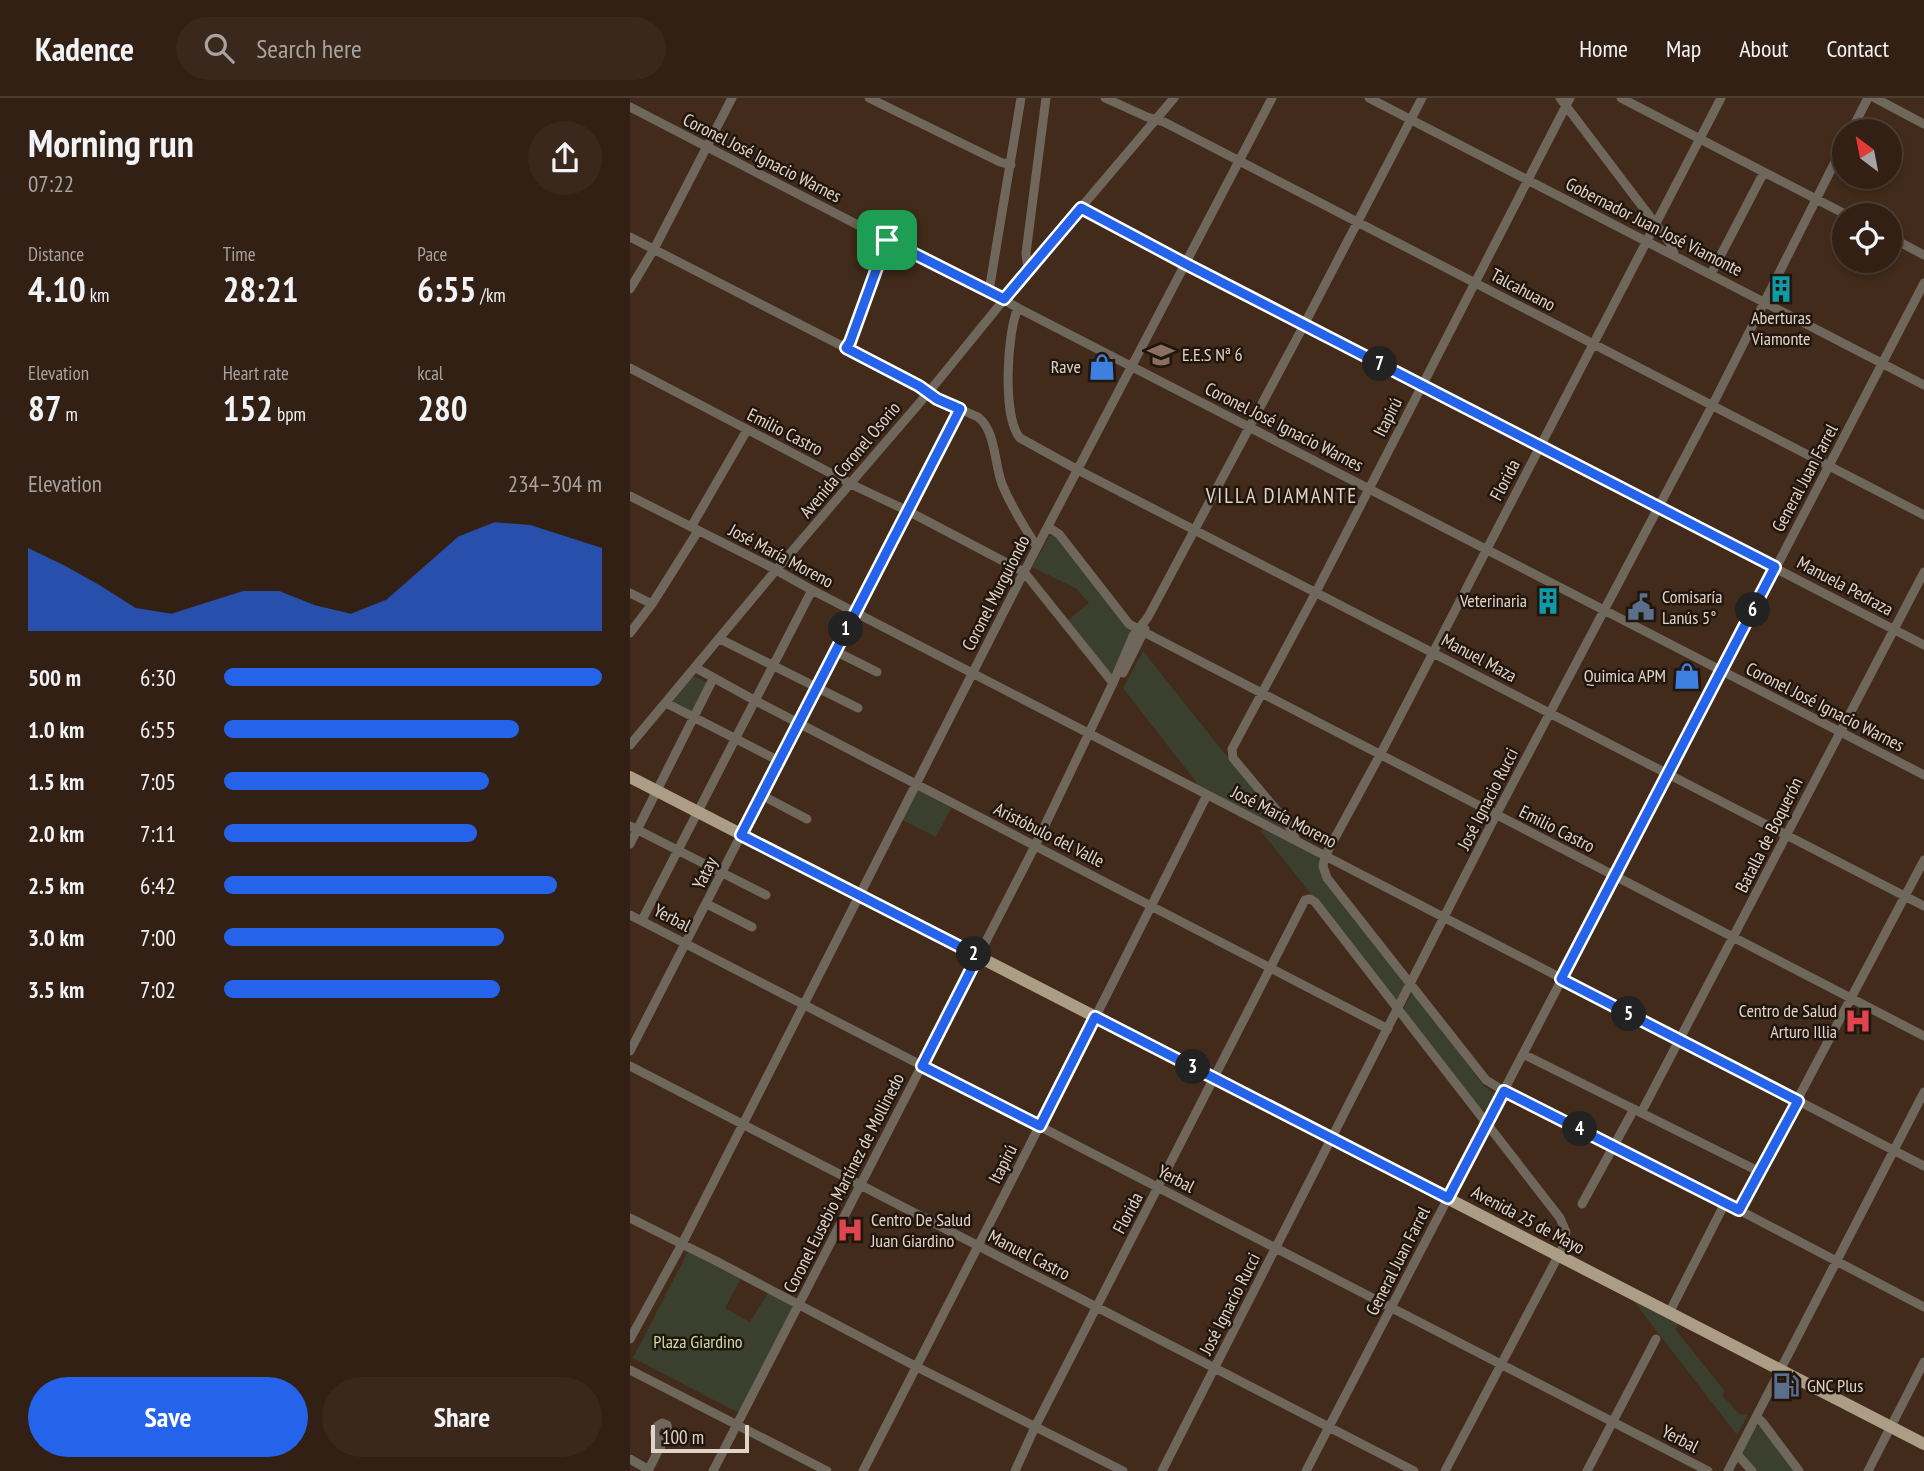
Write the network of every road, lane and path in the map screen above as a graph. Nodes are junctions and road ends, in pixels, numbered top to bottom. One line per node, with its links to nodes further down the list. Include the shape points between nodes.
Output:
1 (732, 98): 22 (street)
2 (869, 98): 24 (street)
3 (1021, 98): 24 (street)
4 (1046, 98): 41 (street, via 1026,253)
5 (1105, 98): 18 (street, Talcahuano)
6 (1174, 98): 18 (street, Avenida Coronel Osorio)
7 (1272, 98): 23 (street, Coronel Murguiondo)
8 (1369, 98): 19 (street, Gobernador Juan José Viamonte)
9 (1422, 98): 19 (street, Coronel Eusebio Martínez de Mollinedo)
10 (1560, 98): 15 (street)
11 (1621, 98): 21 (street)
12 (1721, 98): 21 (street, Florida)
13 (1868, 98): 17 (street)
14 (1875, 98): 20 (street)
15 (1568, 102): 27 (street, Itapirú); 32 (street)
16 (630, 107): 22 (street, Coronel José Ignacio Warnes)
17 (1857, 119)
18 (1155, 120): 23 (street, Talcahuano); 30 (street, Avenida Coronel Osorio)
19 (1411, 120): 27 (street, Gobernador Juan José Viamonte); 31 (street, Coronel Eusebio Martínez de Mollinedo)
20 (1924, 124)
21 (1700, 139): 26 (street); 32 (street, Florida)
22 (706, 147): 34 (street, Coronel José Ignacio Warnes); 37 (street)
23 (1239, 162): 31 (street, Talcahuano); 40 (street, Coronel Murguiondo)
24 (1011, 164): 46 (street)
25 (1832, 168): 28 (street, José Ignacio Rucci)
26 (1763, 172): 28 (street); 42 (street)
27 (1528, 179): 35 (street, Gobernador Juan José Viamonte); 43 (street, Itapirú)
28 (1816, 199): 29 (street); 48 (street, José Ignacio Rucci)
29 (1832, 207)
30 (1081, 208): 40 (street, Manuela Pedraza); 41 (street, Avenida Coronel Osorio)
31 (1357, 221): 43 (street, Talcahuano); 50 (street, Coronel Eusebio Martínez de Mollinedo)
32 (1655, 224): 35 (street, Florida); 39 (street)
33 (630, 237): 37 (street)
34 (887, 240): 46 (street, Coronel José Ignacio Warnes); 52 (street)
35 (1646, 241): 39 (street, Gobernador Juan José Viamonte); 51 (street, Florida)
36 (1902, 243): 38 (street)
37 (654, 249): 45 (street); 52 (street)
38 (1924, 255)
39 (1675, 256): 42 (street, Gobernador Juan José Viamonte)
40 (1186, 264): 50 (street, Manuela Pedraza); 54 (street, Coronel Murguiondo)
41 (1028, 270): 47 (street, Avenida Coronel Osorio)
42 (1711, 274): 48 (street, Gobernador Juan José Viamonte)
43 (1476, 283): 51 (street, Talcahuano); 57 (street, Itapirú)
44 (1924, 283): 53 (street, General Juan Farrel)
45 (630, 289)
46 (989, 291): 47 (street, Coronel José Ignacio Warnes)
47 (1004, 299): 49 (street, Coronel José Ignacio Warnes); 58 (street, Avenida Coronel Osorio)
48 (1765, 302): 53 (street, Gobernador Juan José Viamonte); 59 (street, José Ignacio Rucci)
49 (1018, 308): 54 (street, Coronel José Ignacio Warnes); 65 (street, Manuel Maza, via 1008,383 1014,429 1020,438)
50 (1304, 325): 57 (street, Manuela Pedraza); 61 (street, Coronel Eusebio Martínez de Mollinedo)
51 (1593, 344): 59 (street, Talcahuano); 63 (street, Florida)
52 (846, 348): 58 (street)
53 (1883, 363): 56 (street, Gobernador Juan José Viamonte); 64 (street, General Juan Farrel)
54 (1132, 366): 61 (street, Coronel José Ignacio Warnes); 65 (street, Coronel Murguiondo)
55 (630, 368): 62 (street, Emilio Castro)
56 (1924, 385)
57 (1422, 386): 63 (street, Manuela Pedraza); 67 (street, Itapirú)
58 (928, 393): 60 (street); 66 (street, Avenida Coronel Osorio)
59 (1713, 404): 64 (street, Talcahuano); 69 (street, José Ignacio Rucci)
60 (960, 409): 70 (street, Yatay); 75 (street, via 983,421 1003,486)
61 (1250, 427): 67 (street, Coronel José Ignacio Warnes); 74 (street, Coronel Eusebio Martínez de Mollinedo)
62 (747, 430): 66 (street, Emilio Castro); 73 (street)
63 (1541, 447): 69 (street, Manuela Pedraza); 76 (street, Florida)
64 (1830, 466): 71 (street, Talcahuano); 77 (street, General Juan Farrel)
65 (1078, 470): 72 (street, Coronel Murguiondo); 74 (street, Manuel Maza)
66 (851, 484): 70 (street, Emilio Castro); 78 (street, Avenida Coronel Osorio)
67 (1369, 489): 76 (street, Coronel José Ignacio Warnes); 82 (street, Itapirú)
68 (630, 496): 73 (street, José María Moreno)
69 (1658, 508): 77 (street, Manuela Pedraza); 85 (street, José Ignacio Rucci)
70 (908, 511): 79 (street, Emilio Castro); 86 (street, Yatay)
71 (1924, 514)
72 (1048, 527): 75 (street, Coronel Murguiondo); 88 (street, Emilio Castro, via 1059,534 1129,624)
73 (695, 529): 78 (street, José María Moreno); 84 (street)
74 (1195, 530): 82 (street, Manuel Maza); 88 (street, Coronel Eusebio Martínez de Mollinedo)
75 (1037, 547): 79 (street, Coronel Murguiondo)
76 (1485, 549): 85 (street, Coronel José Ignacio Warnes); 93 (street, Florida)
77 (1775, 567): 87 (street, Manuela Pedraza); 96 (street, General Juan Farrel)
78 (776, 570): 81 (street, José María Moreno); 90 (street, Avenida Coronel Osorio)
79 (1024, 572): 98 (street, Coronel Murguiondo); 100 (street, Emilio Castro)
80 (1924, 572): 87 (street, Batalla de Boquerón)
81 (811, 590): 86 (street, José María Moreno); 94 (street)
82 (1316, 592): 93 (street, Manuel Maza); 102 (street, Itapirú)
83 (630, 593): 84 (street)
84 (652, 604): 89 (street)
85 (1604, 610): 96 (street, Coronel José Ignacio Warnes); 106 (street, José Ignacio Rucci)
86 (854, 612): 92 (street, Yatay); 98 (street, José María Moreno)
87 (1894, 629): 91 (street, Manuela Pedraza); 109 (street, Batalla de Boquerón)
88 (1141, 631): 100 (street, Coronel Eusebio Martínez de Mollinedo, via 1126,667); 102 (street, Emilio Castro)
89 (630, 633)
90 (720, 639): 94 (street); 95 (street, Avenida Coronel Osorio)
91 (1924, 645)
92 (835, 651): 97 (street); 101 (street, Yatay)
93 (1433, 652): 106 (street, Manuel Maza); 113 (street, Florida)
94 (772, 665): 101 (street); 103 (street)
95 (696, 668): 99 (street, Aristóbulo del Valle); 104 (street, Avenida Coronel Osorio)
96 (1721, 671): 109 (street, Coronel José Ignacio Warnes); 115 (street, General Juan Farrel)
97 (877, 673)
98 (973, 673): 110 (street, José María Moreno); 118 (street, Coronel Murguiondo)
99 (713, 679): 103 (street, Aristóbulo del Valle); 107 (street)
100 (1113, 683): 110 (street, Coronel Eusebio Martínez de Mollinedo)
101 (816, 687): 105 (street); 108 (street, Yatay)
102 (1262, 694): 113 (street, Emilio Castro); 128 (street, Itapirú, via 1231,750)
103 (754, 700): 108 (street, Aristóbulo del Valle); 111 (street)
104 (666, 703): 107 (street); 112 (street, Avenida Coronel Osorio)
105 (858, 708)
106 (1550, 713): 115 (street, Manuel Maza); 123 (street, José Ignacio Rucci)
107 (694, 718): 111 (street); 119 (street)
108 (799, 723): 114 (street, Yatay); 118 (street, Aristóbulo del Valle)
109 (1840, 732): 116 (street, Coronel José Ignacio Warnes); 127 (street, Batalla de Boquerón)
110 (1088, 733): 121 (street, José María Moreno); 130 (street, Coronel Eusebio Martínez de Mollinedo)
111 (734, 738): 114 (street); 122 (street)
112 (630, 745)
113 (1380, 755): 123 (street, Emilio Castro); 132 (street, Florida)
114 (779, 761): 120 (street, Yatay)
115 (1668, 773): 127 (street, Manuel Maza); 135 (street, General Juan Farrel)
116 (1924, 775)
117 (630, 777): 119 (main road, Avenida 25 de Mayo)
118 (916, 784): 130 (street, Aristóbulo del Valle); 137 (street, Coronel Murguiondo)
119 (656, 792): 122 (main road, Avenida 25 de Mayo); 125 (street)
120 (761, 795): 124 (street); 126 (street, Yatay)
121 (1207, 795): 128 (street, José María Moreno); 140 (street, Itapirú)
122 (697, 812): 126 (main road, Avenida 25 de Mayo); 131 (street)
123 (1496, 815): 135 (street, Emilio Castro); 143 (street, José Ignacio Rucci)
124 (807, 820)
125 (634, 828): 129 (street); 131 (street)
126 (741, 835): 134 (street, Yatay); 137 (main road, Avenida 25 de Mayo)
127 (1787, 835): 138 (street, Manuel Maza); 146 (street, Batalla de Boquerón)
128 (1296, 840): 132 (street, José María Moreno)
129 (630, 844)
130 (1035, 846): 140 (street, Aristóbulo del Valle); 148 (street, Coronel Eusebio Martínez de Mollinedo)
131 (678, 851): 134 (street); 144 (street)
132 (1325, 856): 143 (street, José María Moreno); 151 (street, via 1322,866 1327,878)
133 (1924, 860): 138 (street)
134 (722, 873): 136 (street); 139 (street, Yatay)
135 (1615, 876): 146 (street, Emilio Castro); 150 (street, General Juan Farrel)
136 (766, 895)
137 (858, 895): 148 (main road, Avenida 25 de Mayo); 153 (street, Coronel Murguiondo)
138 (1905, 896): 141 (street, Manuel Maza); 152 (street)
139 (707, 904): 145 (street); 147 (street, Yatay)
140 (1152, 906): 149 (street, Aristóbulo del Valle); 155 (street, Itapirú)
141 (1924, 906)
142 (630, 915): 144 (street, Yerbal)
143 (1444, 918): 150 (street, José María Moreno); 151 (street, José Ignacio Rucci)
144 (642, 920): 147 (street, Yerbal)
145 (752, 927)
146 (1734, 937): 152 (street, Emilio Castro); 158 (street, Batalla de Boquerón)
147 (686, 943): 153 (street, Yerbal); 159 (street, Yatay)
148 (978, 956): 155 (main road, Avenida 25 de Mayo); 162 (street, Coronel Eusebio Martínez de Mollinedo)
149 (1272, 967): 154 (street, Florida, via 1305,900 1310,899); 156 (street, Aristóbulo del Valle); 163 (street, Florida)
150 (1561, 979): 158 (street, José María Moreno); 160 (street, General Juan Farrel)
151 (1411, 984): 154 (street, José Ignacio Rucci); 164 (street, via 1481,1075)
152 (1851, 997): 157 (street, Emilio Castro); 166 (street)
153 (804, 1004): 162 (street, Yerbal); 168 (street, Coronel Murguiondo)
154 (1398, 1009): 156 (street, José Ignacio Rucci); 169 (street)
155 (1095, 1017): 163 (main road, Avenida 25 de Mayo); 170 (street, Itapirú)
156 (1388, 1029): 171 (street, José Ignacio Rucci)
157 (1924, 1036)
158 (1679, 1040): 166 (street, José María Moreno); 167 (street, Batalla de Boquerón)
159 (630, 1051)
160 (1523, 1054): 164 (street, General Juan Farrel); 167 (street)
161 (630, 1066): 168 (street, Manuel Castro)
162 (922, 1066): 170 (street, Yerbal); 176 (street, Coronel Eusebio Martínez de Mollinedo)
163 (1215, 1078): 171 (main road, Avenida 25 de Mayo); 177 (street, Florida)
164 (1504, 1091): 169 (street, General Juan Farrel); 172 (street)
165 (1924, 1092): 173 (street)
166 (1798, 1101): 173 (street, José María Moreno); 175 (street)
167 (1638, 1111): 172 (street, Batalla de Boquerón); 175 (street)
168 (743, 1124): 176 (street, Manuel Castro); 183 (street)
169 (1487, 1125): 178 (street, General Juan Farrel); 186 (street, via 1560,1218 1566,1232)
170 (1040, 1126): 177 (street, Yerbal); 184 (street, Itapirú)
171 (1333, 1138): 178 (main road, Avenida 25 de Mayo); 185 (street, José Ignacio Rucci)
172 (1614, 1147): 179 (street); 180 (street, Batalla de Boquerón)
173 (1894, 1150): 174 (street, José María Moreno); 187 (street)
174 (1924, 1166)
175 (1760, 1172): 181 (street)
176 (860, 1184): 184 (street, Manuel Castro); 188 (street, Coronel Eusebio Martínez de Mollinedo)
177 (1159, 1188): 185 (street, Yerbal); 189 (street, Florida)
178 (1448, 1198): 186 (main road, Avenida 25 de Mayo); 191 (street, General Juan Farrel)
179 (1725, 1203): 181 (street); 192 (street)
180 (1582, 1204)
181 (1739, 1210): 187 (street)
182 (630, 1218): 183 (street)
183 (682, 1244): 188 (street); 193 (street)
184 (978, 1246): 189 (street, Manuel Castro); 197 (street, Itapirú)
185 (1277, 1248): 191 (street, Yerbal); 198 (street, José Ignacio Rucci)
186 (1558, 1255): 192 (main road, Avenida 25 de Mayo); 196 (street)
187 (1837, 1262): 190 (street); 200 (street)
188 (800, 1306): 197 (street); 203 (street, Coronel Eusebio Martínez de Mollinedo)
189 (1097, 1307): 198 (street, Manuel Castro); 204 (street, Florida)
190 (1924, 1307)
191 (1391, 1308): 196 (street, Yerbal); 205 (street, General Juan Farrel)
192 (1669, 1312): 200 (main road, Avenida 25 de Mayo)
193 (630, 1339)
194 (1656, 1339): 202 (street)
195 (1924, 1362): 206 (street)
196 (1501, 1364): 202 (street, Yerbal); 220 (street)
197 (917, 1367): 204 (street); 214 (street, Itapirú)
198 (1214, 1368): 205 (street, Manuel Castro); 217 (street, José Ignacio Rucci)
199 (630, 1370): 203 (street)
200 (1781, 1371): 201 (street); 206 (main road, Avenida 25 de Mayo)
201 (1757, 1417): 209 (street); 225 (street)
202 (1613, 1422): 221 (street); 222 (street, Yerbal)
203 (737, 1424): 212 (street, Coronel Eusebio Martínez de Mollinedo); 213 (street)
204 (1035, 1427): 215 (street, Florida); 216 (street)
205 (1330, 1427): 218 (street, General Juan Farrel); 219 (street, Manuel Castro)
206 (1891, 1427): 207 (main road, Avenida 25 de Mayo); 226 (street)
207 (1924, 1444)
208 (660, 1446): 211 (street)
209 (1737, 1454): 223 (street); 224 (street)
210 (630, 1459): 211 (street)
211 (649, 1470)
212 (713, 1471)
213 (827, 1471)
214 (863, 1471)
215 (1015, 1471)
216 (1123, 1471)
217 (1162, 1471)
218 (1306, 1471)
219 (1414, 1471)
220 (1445, 1471)
221 (1587, 1471)
222 (1708, 1471)
223 (1728, 1471)
224 (1752, 1471)
225 (1799, 1471)
226 (1868, 1471)

